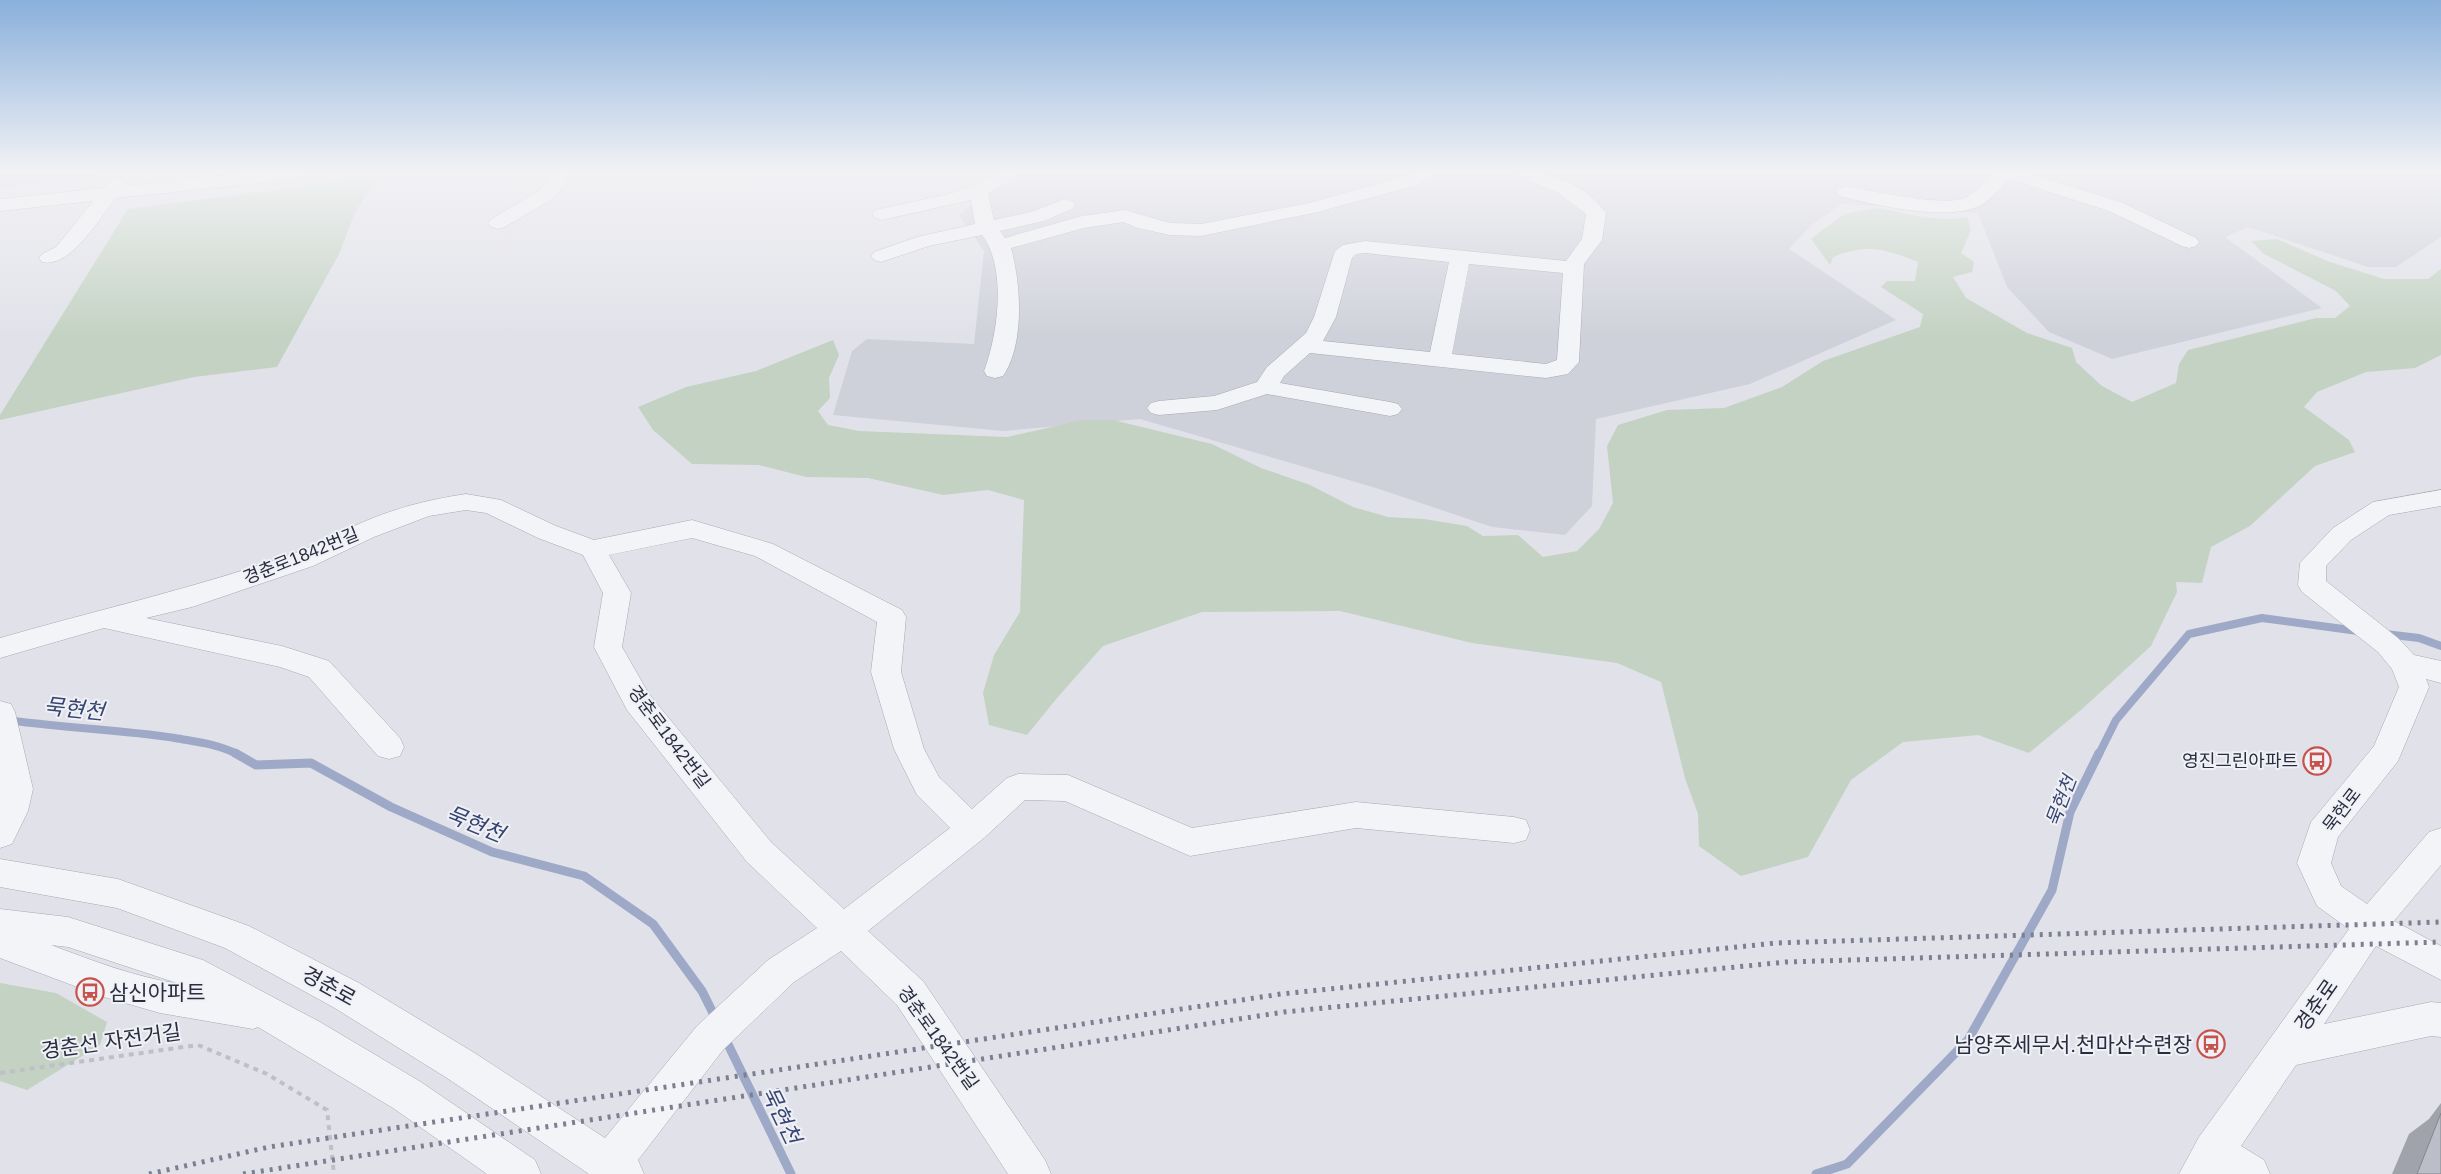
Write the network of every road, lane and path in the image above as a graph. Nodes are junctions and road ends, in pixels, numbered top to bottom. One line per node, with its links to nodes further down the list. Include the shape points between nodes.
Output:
1 (82, 228): 13 (street, via 63,251)
2 (988, 228): 9 (street)
3 (1014, 228): 9 (street)
4 (1062, 228): 9 (street, via 1021,240)
5 (1164, 228): 6 (street)
6 (1213, 228)
7 (1594, 228): 14 (street, via 1592,240)
8 (2158, 228): 10 (street)
9 (994, 237): 11 (street, via 924,241); 17 (street, via 1010,313 1002,357)
10 (2189, 242)
11 (881, 256)
12 (1460, 256): 14 (street); 15 (street, via 1365,247 1350,249 1342,255 1325,318 1316,336); 16 (street)
13 (49, 258)
14 (1574, 268): 16 (street, via 1568,362 1560,369 1546,371)
15 (1305, 346): 16 (street); 18 (street, via 1275,372)
16 (1440, 360)
17 (995, 371)
18 (1266, 387): 19 (street, via 1217,403); 20 (street)
19 (1158, 408)
20 (1390, 409)
21 (2441, 498): 25 (street, via 2382,508 2342,534 2313,563 2312,585)
22 (594, 549): 23 (street, 경춘로1842번길, via 546,532 492,506 466,502 425,508 303,560 182,600); 29 (street, via 692,529 764,550 892,617 886,672 909,749 928,786); 36 (street, 경춘로1842번길, via 617,593 608,647 638,702 760,852)
23 (103, 618): 24 (street, 경춘로1842번길); 28 (street, via 282,657 319,670)
24 (0, 648)
25 (2397, 654): 26 (street); 35 (street, 묵현로, via 2414,687 2387,752 2323,832 2314,863 2329,896)
26 (2441, 672)
27 (0, 712): 31 (street, via 17,789 12,812)
28 (389, 746)
29 (972, 829): 30 (street, via 1018,787 1068,788 1190,842 1356,815); 36 (street)
30 (1514, 830)
31 (0, 834)
32 (2437, 858): 35 (street, 경춘로, via 2386,904)
33 (0, 873): 44 (street, 경춘로, via 118,894 237,937 346,995)
34 (0, 924): 39 (street, via 68,932 190,971)
35 (2371, 926): 38 (street, 묵현로); 41 (street, 경춘로)
36 (843, 930): 44 (street, via 781,971 710,1038 630,1140); 47 (street, 경춘로1842번길, via 910,993)
37 (0, 942): 39 (street, via 104,981 160,997)
38 (2441, 964)
39 (272, 1014): 46 (street, via 408,1095)
40 (2441, 1020): 41 (street, via 2431,1019)
41 (2284, 1050): 43 (street, 경춘로)
42 (0, 1073): 45 (path, 경춘선 자전거길, via 198,1045 267,1074 327,1110)
43 (2206, 1162): 48 (street)
44 (617, 1168)
45 (334, 1174)
46 (521, 1174)
47 (1031, 1174)
48 (2250, 1174)

